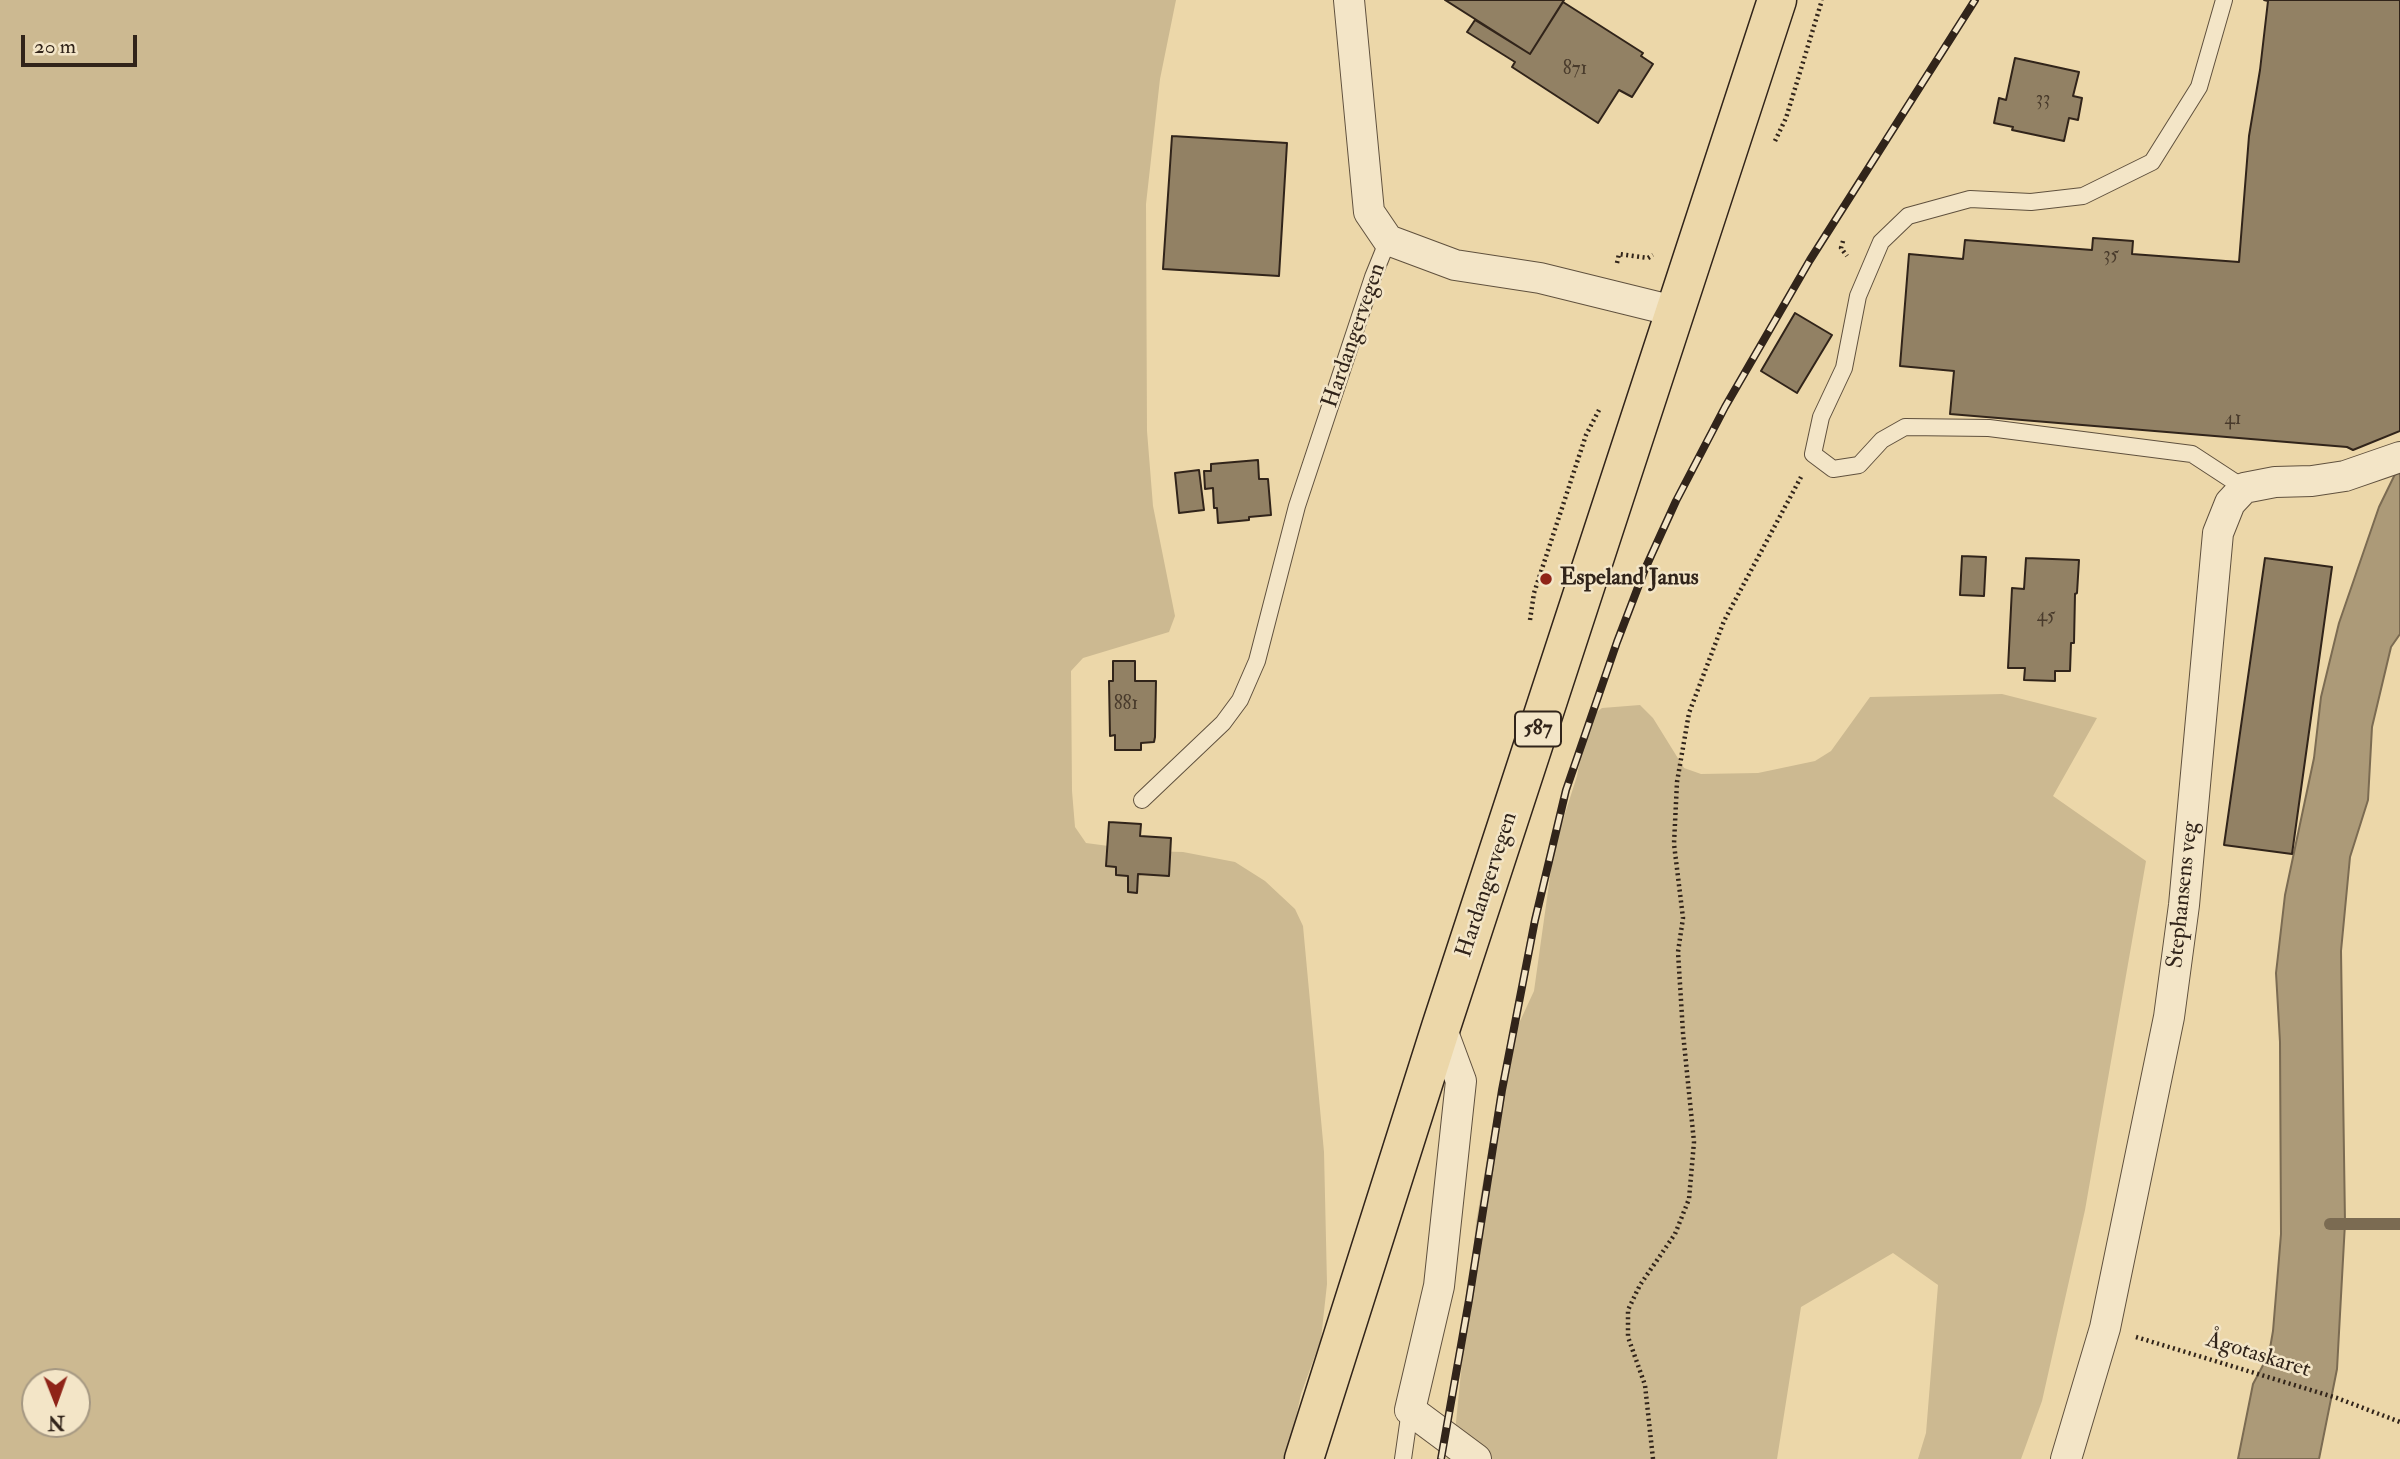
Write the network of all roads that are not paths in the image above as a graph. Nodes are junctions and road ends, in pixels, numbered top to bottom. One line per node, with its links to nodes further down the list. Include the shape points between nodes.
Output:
1 (1349, 0): 4 (street, Hardangervegen, via 1369,212)
2 (1777, 0): 5 (main road, Hardangervegen / 587)
3 (2224, 0): 7 (lane, via 2199,87 2152,162 2083,196 2031,202 1970,199 1908,216 1881,242 1858,296 1844,368 1821,416 1812,454 1833,469 1859,465 1882,440 1905,427 1989,428 2192,454)
4 (1388, 240): 5 (street, Hardangervegen, via 1455,265 1540,278); 8 (lane, Hardangervegen, via 1297,506 1256,662 1240,700 1223,723)
5 (1674, 311): 9 (main road, Hardangervegen / 587)
6 (2392, 460): 7 (street, via 2345,476)
7 (2244, 488): 14 (street, Stephansens veg, via 2230,503 2218,533 2173,994 2105,1328)
8 (1142, 800)
9 (1441, 1027): 10 (street, via 1461,1081 1439,1286); 11 (main road, Hardangervegen / 587)
10 (1410, 1410): 12 (lane); 13 (street)
11 (1304, 1459)
12 (1403, 1459)
13 (1476, 1459)
14 (2066, 1459)

